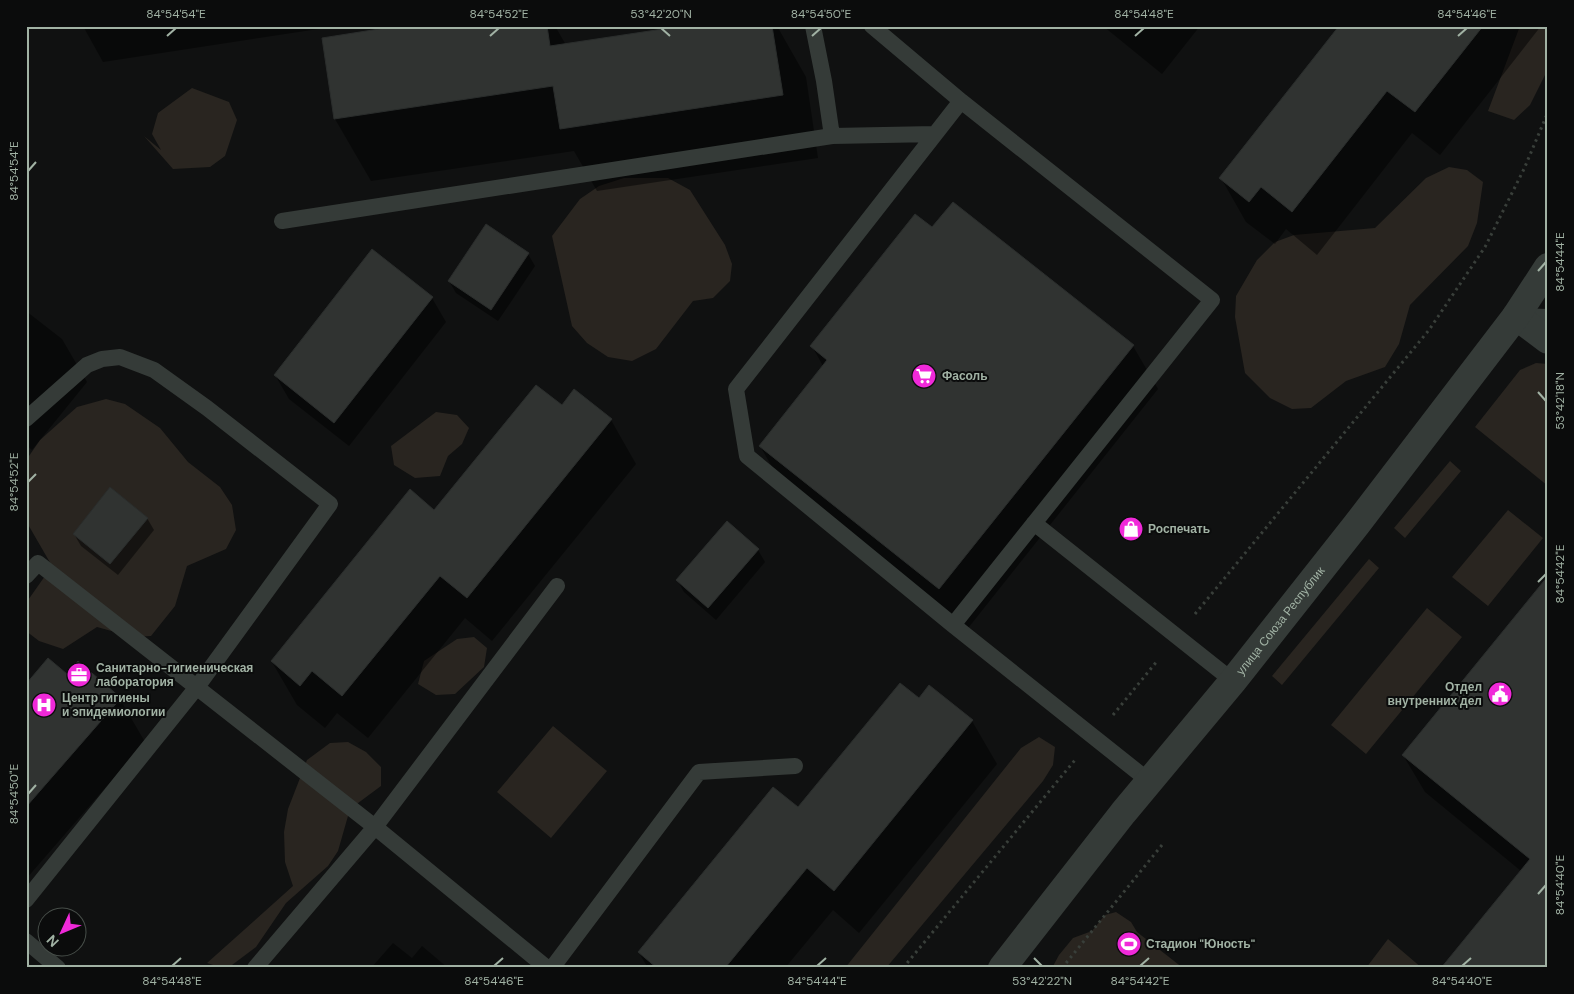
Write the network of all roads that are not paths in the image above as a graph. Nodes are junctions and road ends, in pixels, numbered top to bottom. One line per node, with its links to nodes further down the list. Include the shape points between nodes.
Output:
1 (813, 26): 5 (lane)
2 (872, 26): 3 (lane)
3 (961, 102): 4 (lane); 12 (lane, via 1212,300)
4 (935, 134): 5 (lane); 15 (lane, via 736,389 747,456)
5 (832, 136): 6 (lane)
6 (282, 221)
7 (1548, 267): 8 (street, улица Союза Республик)
8 (1516, 316): 9 (lane); 10 (street); 16 (street, улица Союза Республик)
9 (1548, 317)
10 (1548, 340)
11 (26, 419): 17 (lane, via 86,365 120,357 154,370 330,504)
12 (1034, 523): 15 (lane); 16 (lane)
13 (26, 576): 17 (lane, via 38,563)
14 (557, 586): 20 (lane)
15 (953, 625): 19 (lane)
16 (1233, 681): 19 (street, улица Союза Республик)
17 (197, 687): 20 (lane); 21 (lane)
18 (795, 766): 26 (lane, via 699,772)
19 (1149, 781): 27 (street, улица Союза Республик)
20 (375, 827): 24 (lane); 25 (lane)
21 (26, 900)
22 (26, 941): 23 (lane)
23 (58, 968)
24 (255, 968)
25 (547, 968)
26 (552, 968)
27 (1002, 968)

